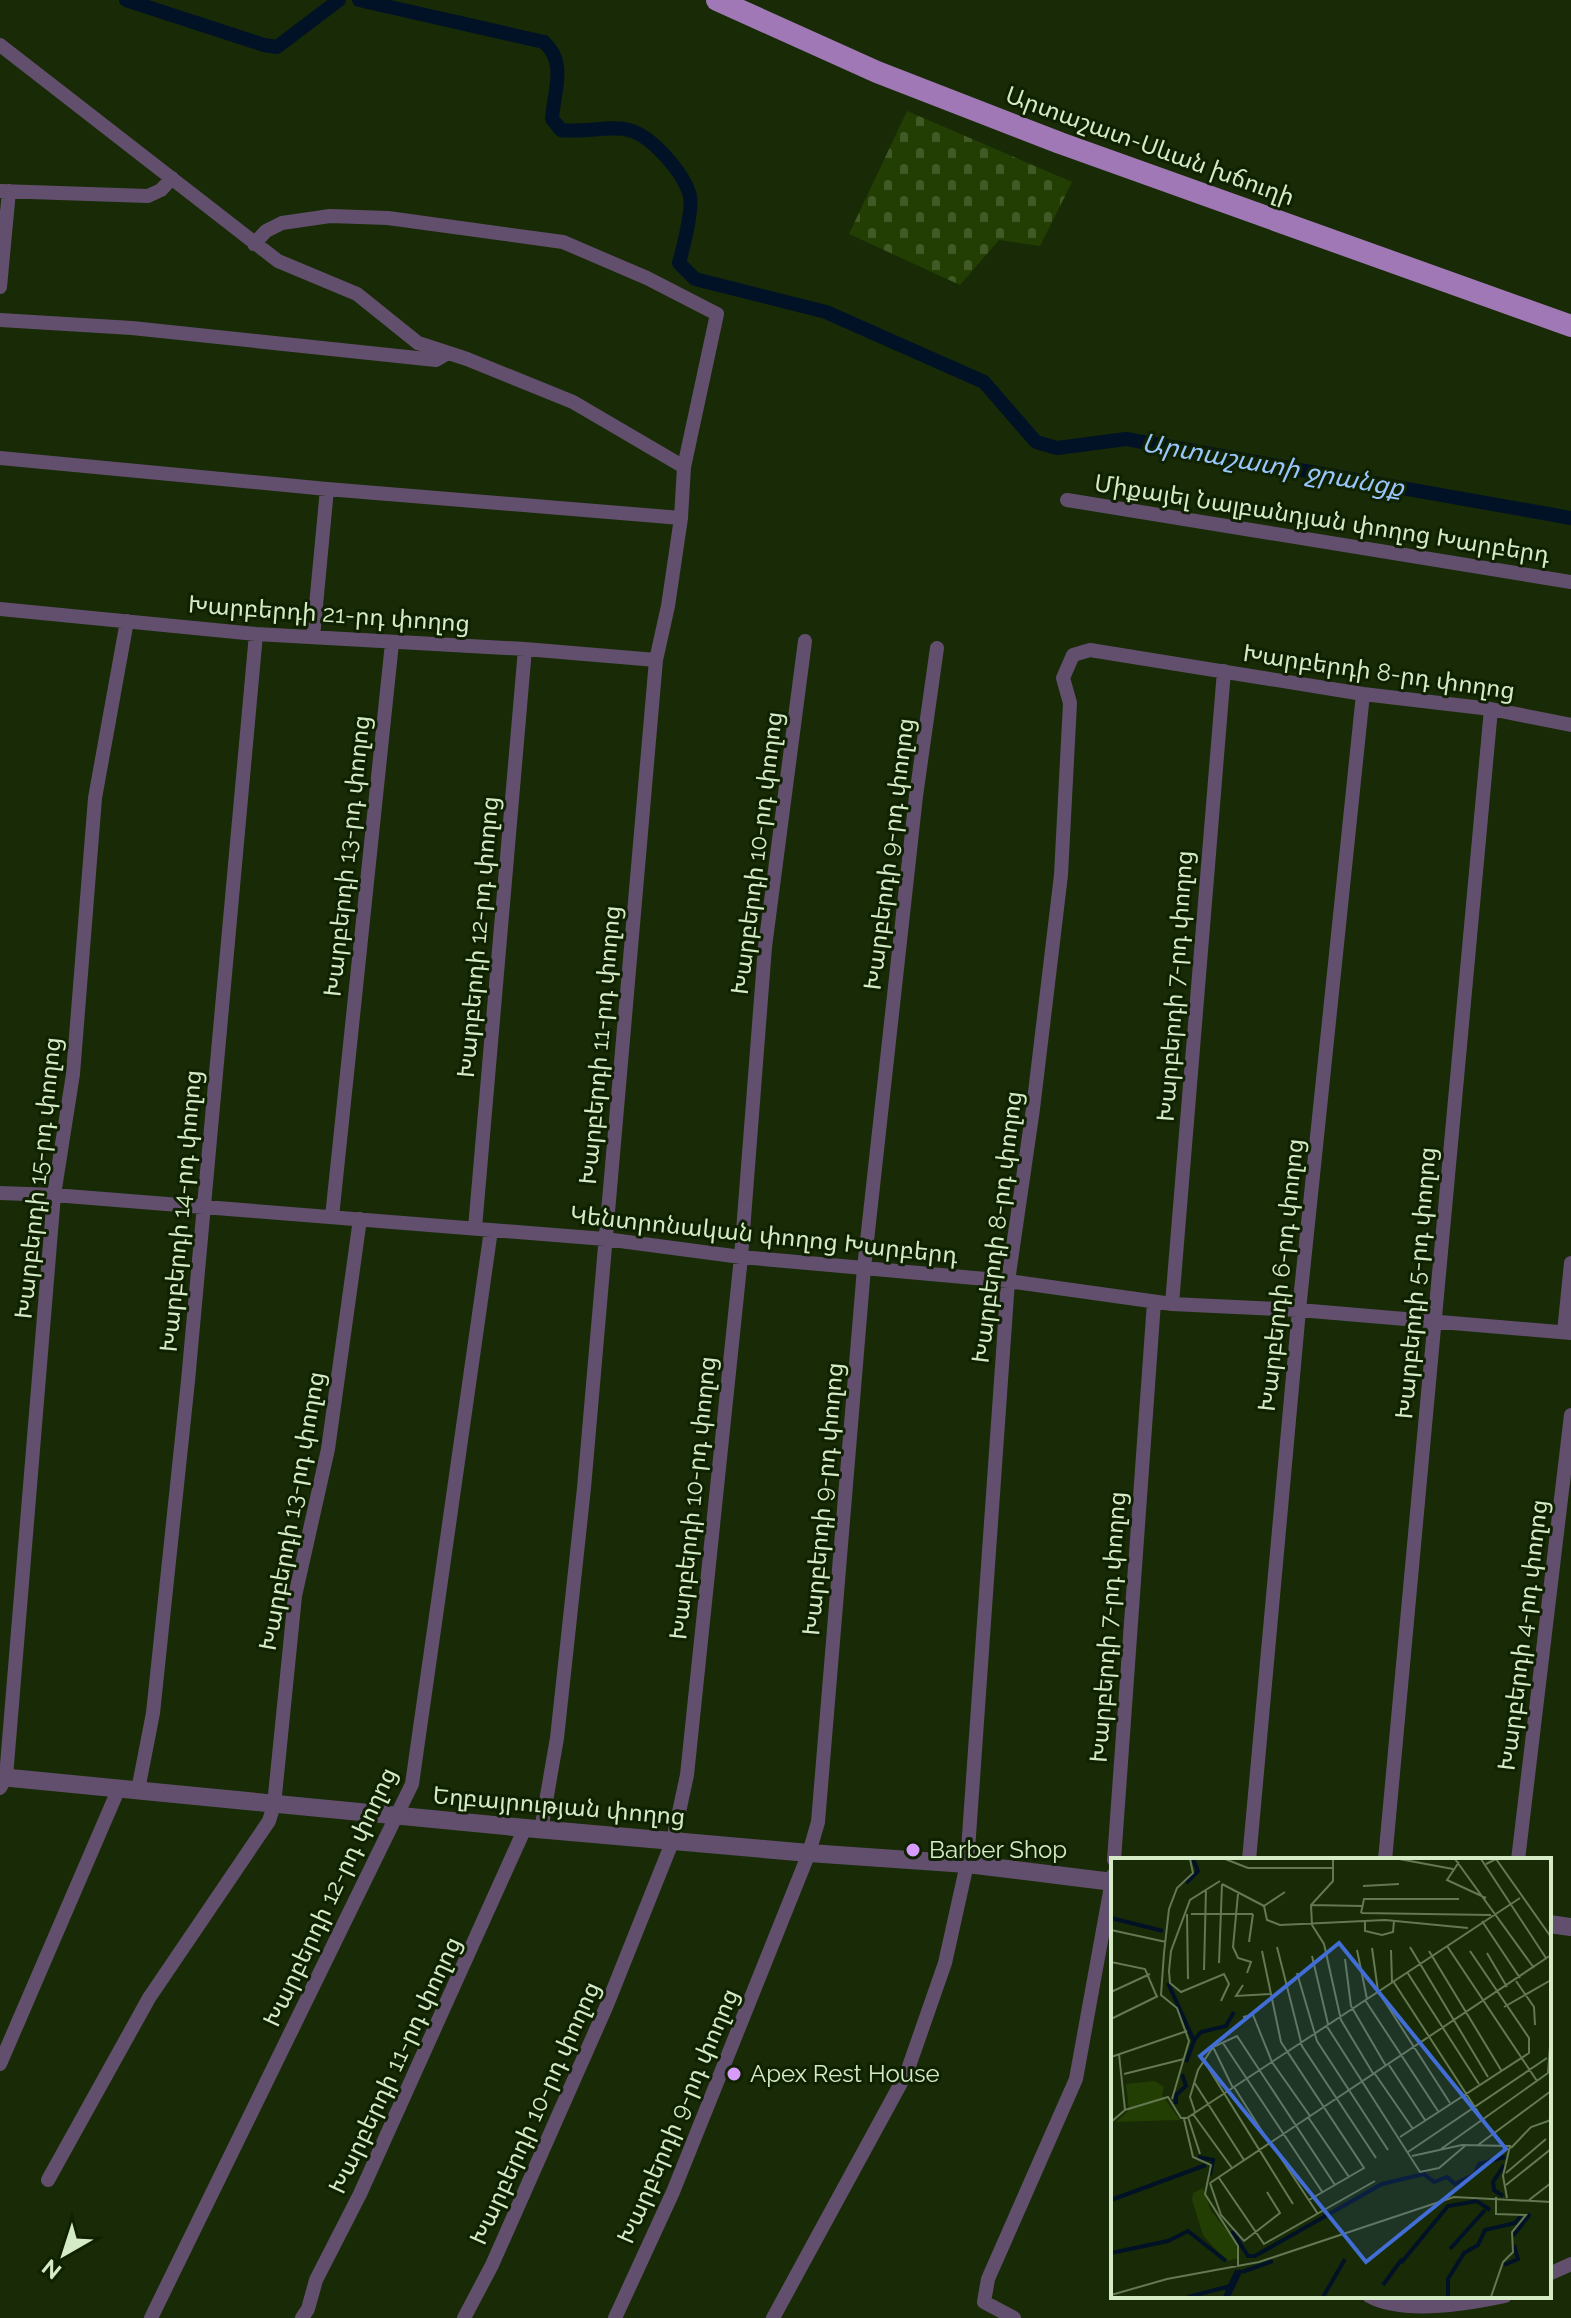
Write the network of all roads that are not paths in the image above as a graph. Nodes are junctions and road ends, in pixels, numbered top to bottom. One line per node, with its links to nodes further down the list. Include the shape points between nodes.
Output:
1 (717, 0): 8 (main road, Արտաշատ-Սևան խճուղի, via 877,72 1020,127)
2 (0, 45): 3 (street)
3 (172, 178): 4 (street, via 148,196); 5 (street)
4 (4, 191): 6 (street)
5 (254, 244): 9 (street, via 278,261 357,294 418,343); 11 (street, Խարբերդի 11-րդ փողոց, via 282,223 330,216 388,218 563,242 717,314)
6 (0, 287)
7 (0, 320): 9 (street, via 132,328 436,360)
8 (1571, 326)
9 (448, 353): 11 (street, via 573,402)
10 (0, 458): 12 (street)
11 (684, 467): 14 (street, Խարբերդի 11-րդ փողոց)
12 (327, 489): 14 (street); 19 (street)
13 (1067, 500): 15 (street, Միքայել Նալբանդյան փողոց Խարբերդ)
14 (681, 518): 24 (street, Խարբերդի 11-րդ փողոց)
15 (1571, 582)
16 (0, 609): 17 (street, Խարբերդի 21-րդ փողոց)
17 (127, 621): 18 (street, Խարբերդի 21-րդ փողոց); 30 (street, Խարբերդի 15-րդ փողոց, via 95,798 73,1074)
18 (256, 634): 19 (street, Խարբերդի 21-րդ փողոց); 31 (street, Խարբերդի 14-րդ փողոց)
19 (313, 637): 21 (street, Խարբերդի 21-րդ փողոց)
20 (805, 641): 37 (street, Խարբերդի 10-րդ փողոց, via 765,947)
21 (392, 643): 23 (street, Խարբերդի 21-րդ փողոց); 32 (street, Խարբերդի 13-րդ փողոց)
22 (937, 648): 39 (street, Խարբերդի 9-րդ փողոց)
23 (525, 649): 24 (street, Խարբերդի 21-րդ փողոց); 34 (street, Խարբերդի 12-րդ փողոց)
24 (656, 660): 36 (street, Խարբերդի 11-րդ փողոց)
25 (1224, 671): 26 (street, Խարբերդի 8-րդ փողոց); 40 (street, Խարբերդի 8-րդ փողոց, via 1090,650 1073,655 1063,678 1070,703 1061,875); 42 (street, Խարբերդի 7-րդ փողոց)
26 (1363, 694): 27 (street, Խարբերդի 8-րդ փողոց); 43 (street, Խարբերդի 6-րդ փողոց)
27 (1491, 709): 28 (street, Խարբերդի 8-րդ փողոց); 44 (street, Խարբերդի 5-րդ փողոց)
28 (1571, 725)
29 (0, 1193): 30 (street, Կենտրոնական փողոց Խարբերդ)
30 (54, 1195): 31 (street, Կենտրոնական փողոց Խարբերդ); 47 (street, Խարբերդի 15-րդ փողոց)
31 (202, 1208): 32 (street, Կենտրոնական փողոց Խարբերդ); 48 (street, Խարբերդի 14-րդ փողոց, via 153,1713)
32 (332, 1217): 33 (street, Կենտրոնական փողոց Խարբերդ)
33 (360, 1219): 34 (street, Կենտրոնական փողոց Խարբերդ); 49 (street, Խարբերդի 13-րդ փողոց, via 328,1449 295,1596)
34 (475, 1228): 35 (street, Կենտրոնական փողոց Խարբերդ)
35 (491, 1230): 36 (street, Կենտրոնական փողոց Խարբերդ); 50 (street, Խարբերդի 12-րդ փողոց, via 412,1784)
36 (605, 1239): 37 (street, Կենտրոնական փողոց Խարբերդ); 51 (street, Խարբերդի 11-րդ փողոց, via 561,1707)
37 (741, 1257): 39 (street, Կենտրոնական փողոց Խարբերդ); 52 (street, Խարբերդի 10-րդ փողոց, via 687,1775)
38 (1571, 1263): 45 (street)
39 (864, 1268): 40 (street, Կենտրոնական փողոց Խարբերդ); 53 (street, Խարբերդի 9-րդ փողոց, via 818,1822)
40 (1008, 1281): 41 (street, Կենտրոնական փողոց Խարբերդ); 58 (street, Խարբերդի 8-րդ փողոց)
41 (1154, 1302): 42 (street, Կենտրոնական փողոց Խարբերդ); 54 (street, Խարբերդի 7-րդ փողոց)
42 (1172, 1304): 43 (street, Կենտրոնական փողոց Խարբերդ)
43 (1299, 1310): 44 (street, Կենտրոնական փողոց Խարբերդ); 55 (street, Խարբերդի 6-րդ փողոց)
44 (1434, 1320): 45 (street, Կենտրոնական փողոց Խարբերդ); 56 (street, Խարբերդի 5-րդ փողոց)
45 (1568, 1333)
46 (1571, 1415): 57 (street, Խարբերդի 4-րդ փողոց)
47 (2, 1780): 48 (street, Եղբայրության փողոց)
48 (128, 1789): 49 (street, Եղբայրության փողոց); 63 (street, Խարբերդի 14-րդ փողոց)
49 (274, 1805): 50 (street, Եղբայրության փողոց); 64 (street, Խարբերդի 13-րդ փողոց, via 239,1868 149,1998)
50 (397, 1816): 51 (street, Եղբայրության փողոց); 70 (street, Խարբերդի 12-րդ փողոց)
51 (533, 1829): 52 (street, Եղբայրության փողոց); 71 (street, Խարբերդի 11-րդ փողոց, via 515,1856)
52 (673, 1840): 53 (street, Եղբայրության փողոց); 72 (street, Խարբերդի 10-րդ փողոց, via 607,2005)
53 (809, 1853): 58 (street, Եղբայրության փողոց); 73 (street, Խարբերդի 9-րդ փողոց, via 673,2192)
54 (1114, 1858)
55 (1249, 1858)
56 (1385, 1858)
57 (1518, 1858)
58 (967, 1864): 59 (street, Եղբայրության փողոց); 74 (street, Խարբերդի 8-րդ փողոց, via 945,1963 907,2072)
59 (1111, 1882)
60 (1111, 1893): 75 (street, via 1076,2079 988,2279 984,2302)
61 (1551, 1924): 62 (street)
62 (1571, 1927)
63 (0, 2064)
64 (48, 2180)
65 (1571, 2264): 66 (street)
66 (1551, 2273)
67 (1373, 2298): 69 (street, via 1382,2303)
68 (1477, 2298): 69 (street)
69 (1436, 2301)
70 (151, 2318)
71 (302, 2318)
72 (464, 2318)
73 (615, 2318)
74 (773, 2318)
75 (1014, 2318)

